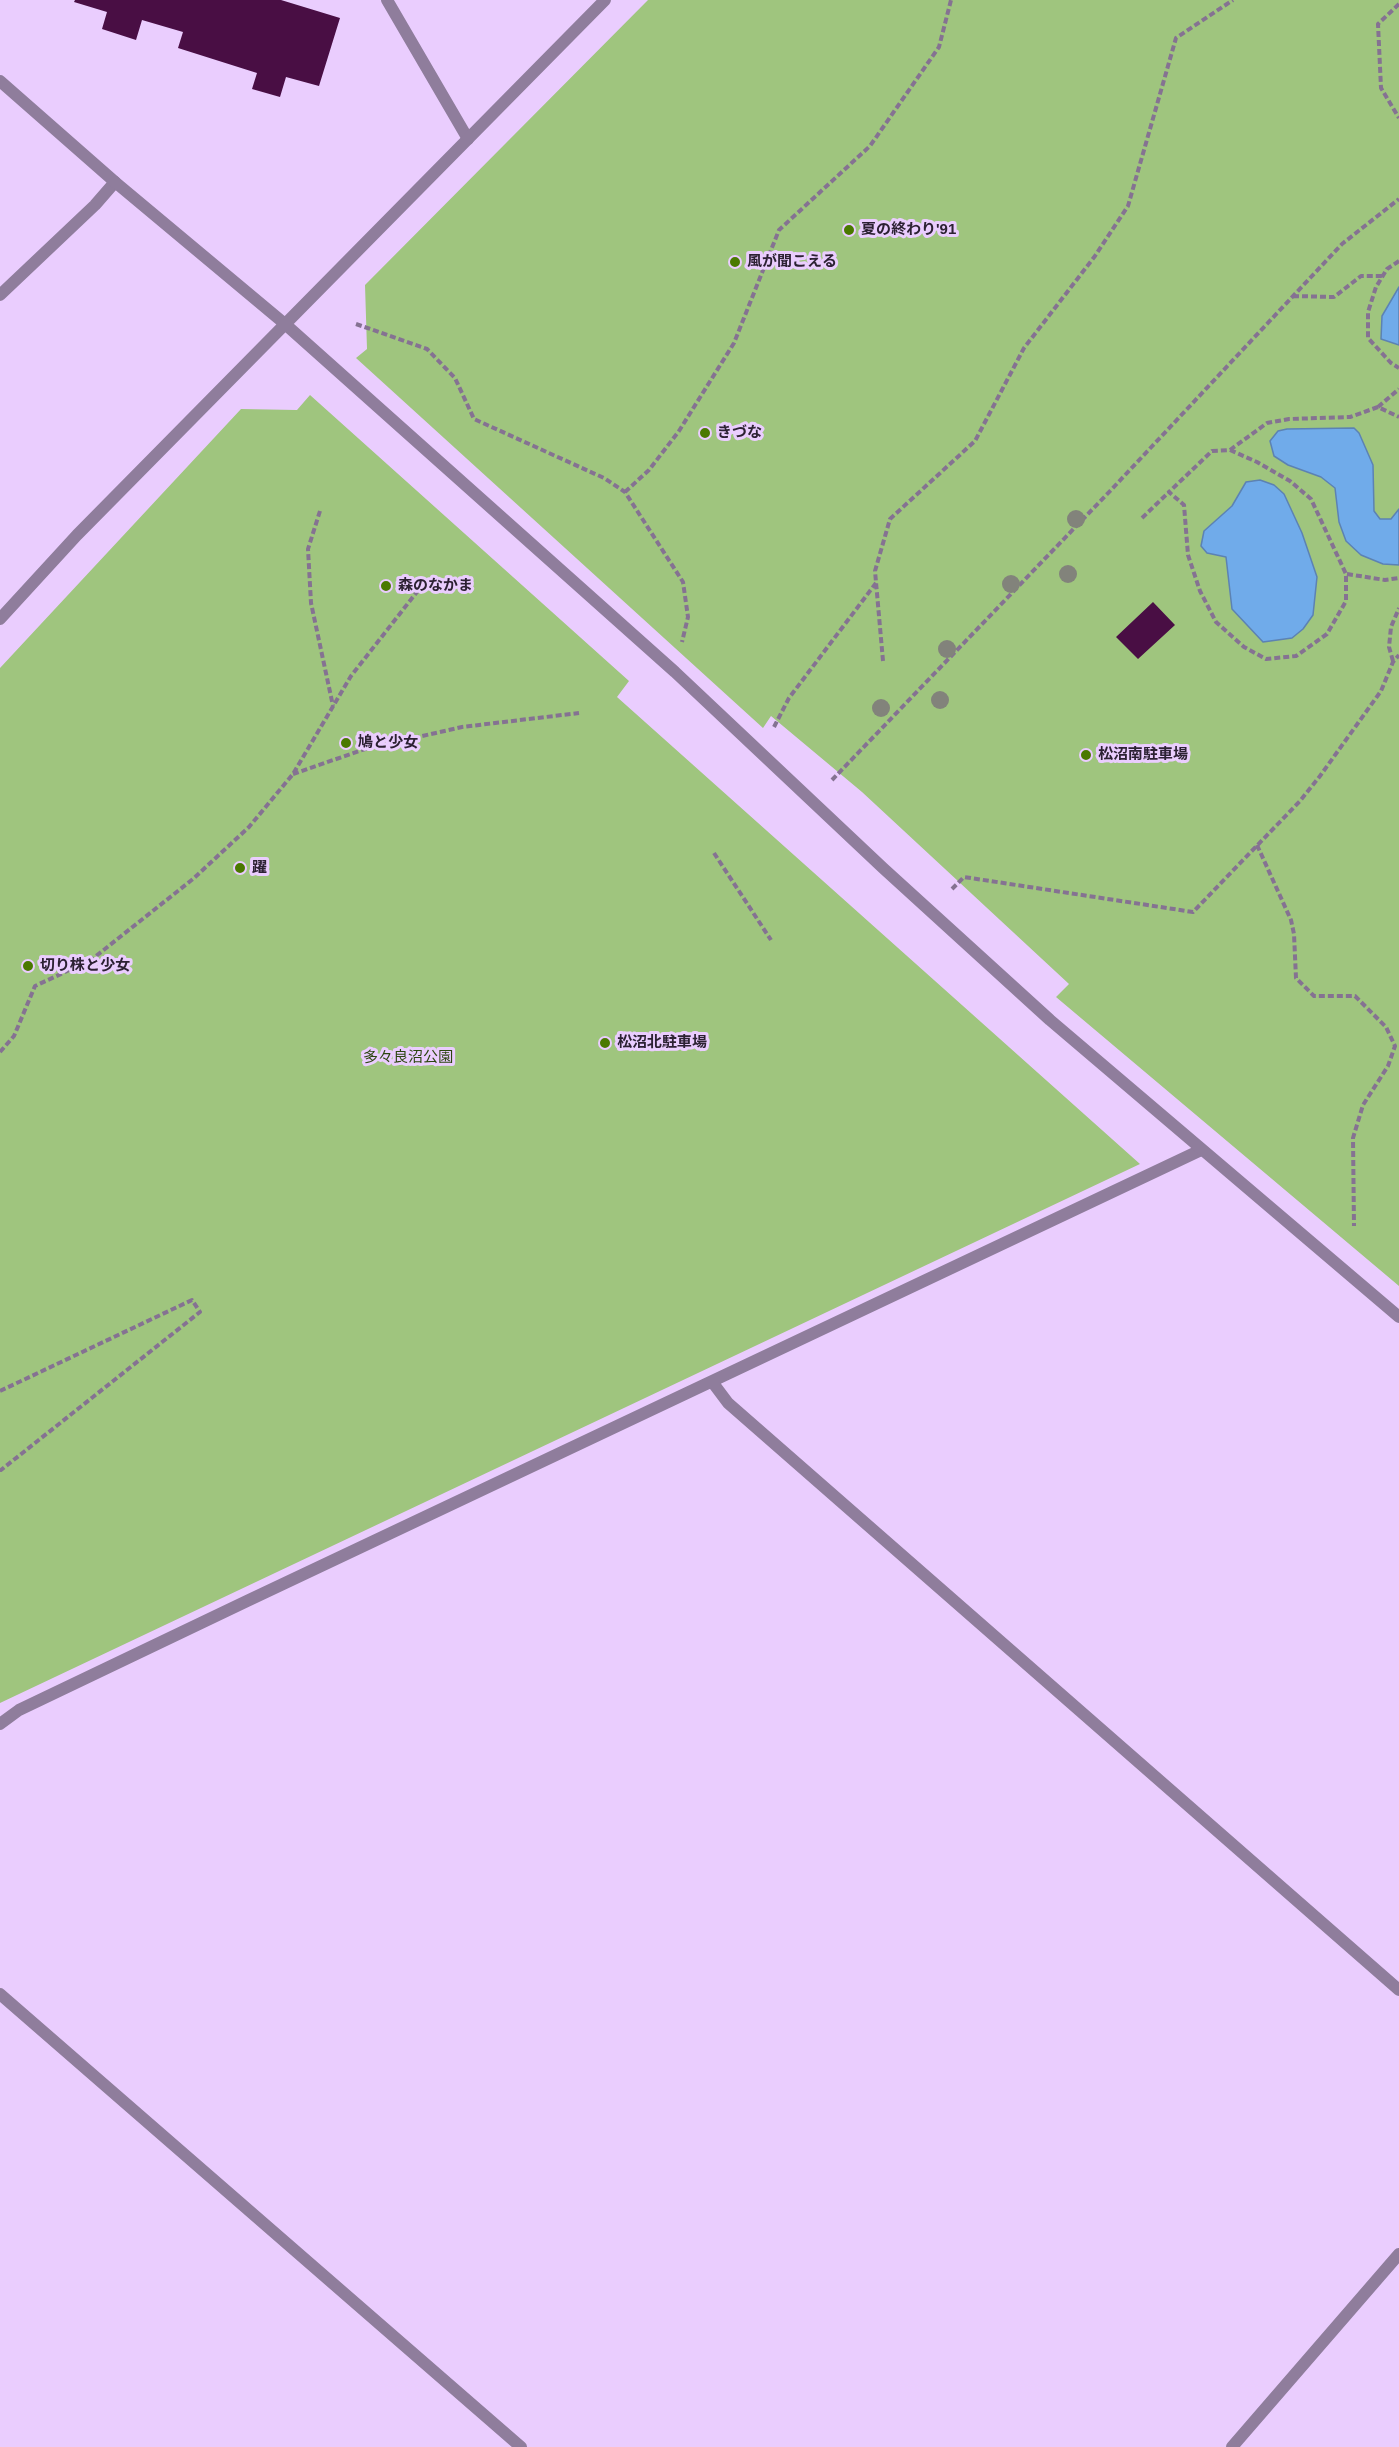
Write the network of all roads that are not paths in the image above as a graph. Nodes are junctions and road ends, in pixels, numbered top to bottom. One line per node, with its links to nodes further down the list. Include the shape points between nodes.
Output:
1 (387, 0): 4 (street)
2 (604, 0): 4 (street)
3 (0, 81): 5 (street)
4 (468, 139): 7 (street)
5 (115, 182): 6 (street); 7 (street)
6 (0, 295)
7 (285, 324): 8 (street); 9 (street, via 675,672 1014,988)
8 (0, 619)
9 (1201, 1150): 10 (street); 11 (street)
10 (1399, 1317)
11 (713, 1383): 12 (street, via 19,1710); 13 (street, via 728,1402)
12 (0, 1724)
13 (1399, 1990)
14 (0, 1994): 16 (street)
15 (1399, 2254): 17 (street)
16 (521, 2447)
17 (1232, 2447)

